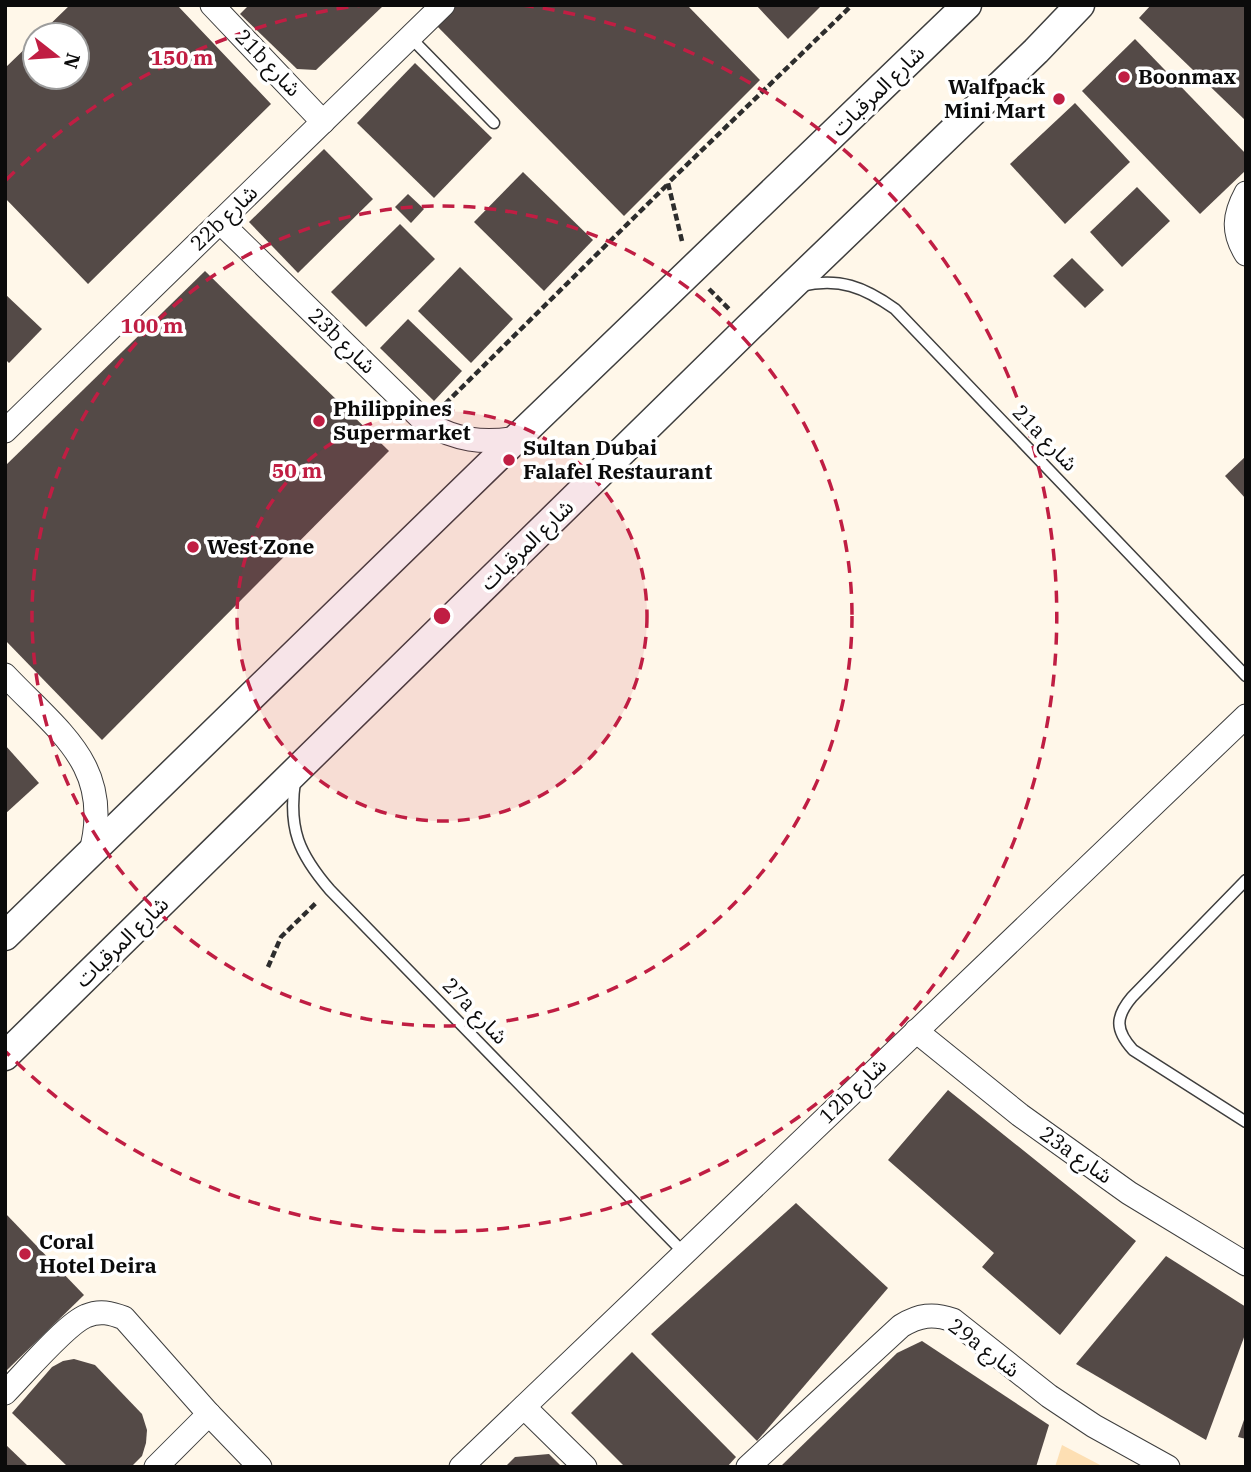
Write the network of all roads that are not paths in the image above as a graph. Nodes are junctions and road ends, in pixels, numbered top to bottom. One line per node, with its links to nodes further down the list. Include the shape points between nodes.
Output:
1 (212, 5): 8 (street, 21b شارع)
2 (443, 5): 6 (street, 22b شارع)
3 (967, 5): 15 (street, شارع المرقبات)
4 (1069, 5): 7 (street)
5 (1080, 5): 7 (street, شارع المرقبات)
6 (410, 37): 8 (street, 22b شارع); 9 (lane)
7 (1036, 51): 13 (street, شارع المرقبات)
8 (323, 122): 11 (street, 22b شارع)
9 (494, 123)
10 (1246, 193): 12 (street, via 1236,210 1235,231)
11 (220, 222): 14 (street, 22b شارع); 15 (street, 23b شارع, via 426,423 470,441)
12 (1246, 254)
13 (788, 290): 17 (lane, 21a شارع, via 816,283 845,283 872,292 895,309); 19 (street, شارع المرقبات)
14 (9, 419)
15 (517, 438): 20 (street, شارع المرقبات)
16 (5, 675): 20 (street, via 87,767 98,810)
17 (1246, 676)
18 (1246, 716): 23 (street, 12b شارع)
19 (297, 771): 24 (street, شارع المرقبات); 26 (lane, 27a شارع, via 292,803 296,835 309,865)
20 (90, 855): 22 (street, شارع المرقبات)
21 (1246, 880): 25 (lane, via 1122,1008 1118,1024 1122,1039 1133,1050)
22 (5, 936)
23 (916, 1031): 26 (street, 12b شارع); 27 (street, 23a شارع, via 1096,1170)
24 (5, 1056)
25 (1246, 1122)
26 (684, 1253): 29 (street, 12b شارع)
27 (1246, 1264)
28 (5, 1394): 30 (street, via 76,1321 100,1312 113,1313 124,1318)
29 (524, 1407): 33 (street, 12b شارع); 34 (street)
30 (209, 1414): 31 (street); 32 (street)
31 (156, 1467)
32 (260, 1467)
33 (461, 1467)
34 (585, 1467)
35 (748, 1467): 36 (street, 29a شارع, via 901,1326 926,1315 940,1315 953,1320 1094,1426)
36 (1168, 1467)

